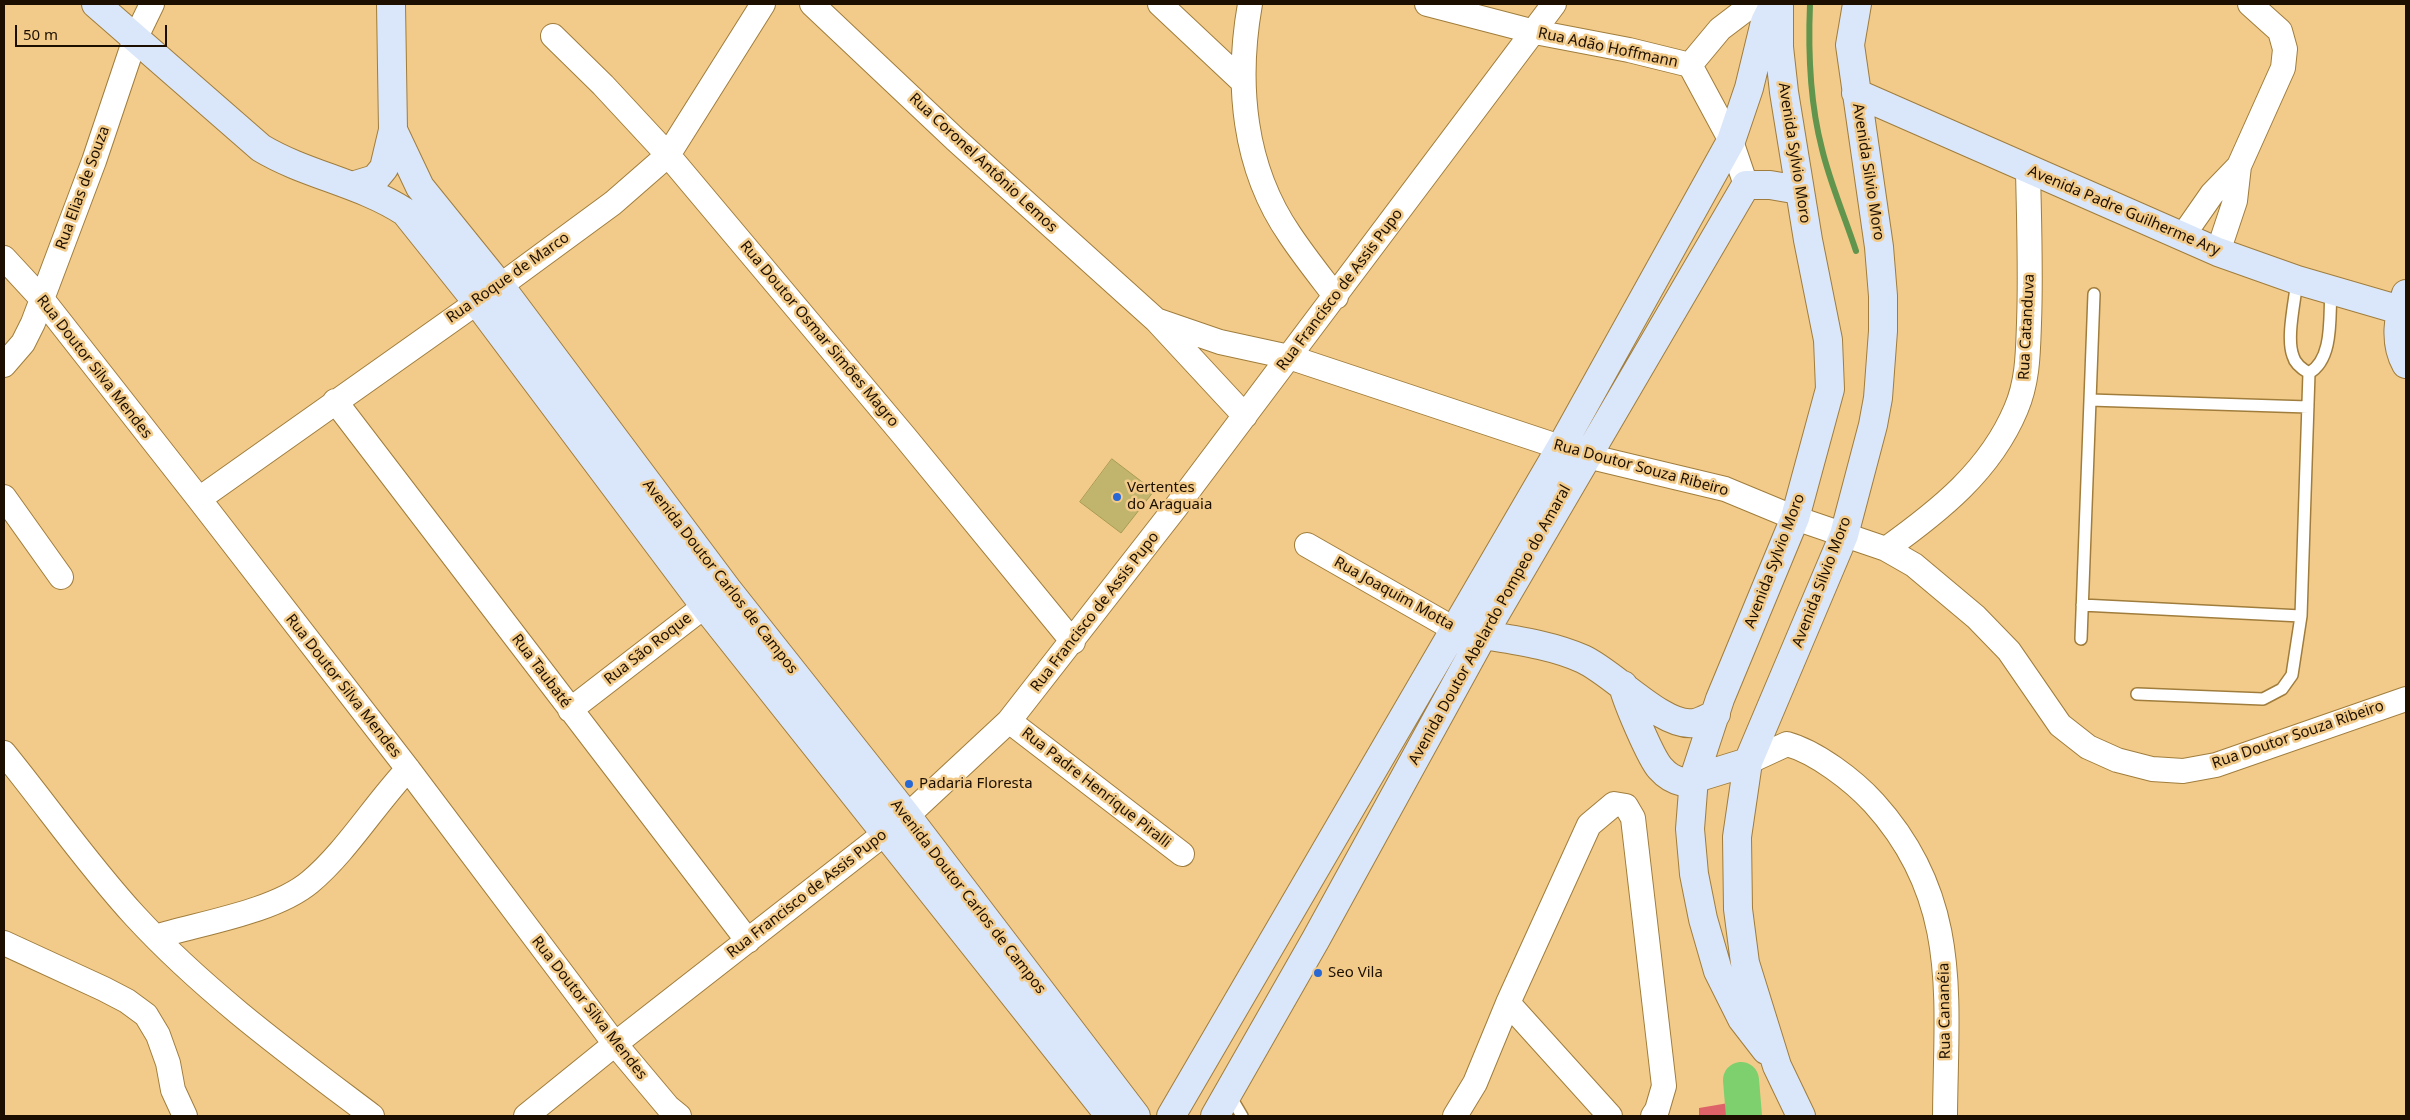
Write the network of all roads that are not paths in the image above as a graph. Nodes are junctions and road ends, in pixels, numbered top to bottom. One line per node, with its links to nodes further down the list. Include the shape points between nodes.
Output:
1 (96, 4): 17 (main road)
2 (152, 4): 17 (street, Rua Elias de Souza)
3 (391, 4): 21 (main road, Avenida Doutor Carlos de Campos)
4 (763, 4): 23 (street, Rua Roque de Marco)
5 (812, 4): 40 (street, Rua Coronel Antônio Lemos, via 955,139)
6 (1160, 4): 19 (street)
7 (1250, 4): 19 (street, via 1244,34)
8 (1427, 4): 15 (street, Rua Adão Hoffmann)
9 (1554, 4): 15 (street, Rua Francisco de Assis Pupo)
10 (1753, 4): 18 (street, via 1720,29)
11 (1774, 4): 22 (main road, Avenida Doutor Abelardo Pompeo do Amaral, via 1765,22 1749,88)
12 (1779, 4): 28 (main road, Avenida Sylvio Moro, via 1779,47)
13 (1856, 4): 20 (main road, Avenida Silvio Moro, via 1850,45)
14 (2250, 4): 24 (street, via 2280,32 2286,49 2283,68)
15 (1535, 32): 18 (street, Rua Adão Hoffmann); 36 (street, Rua Francisco de Assis Pupo)
16 (553, 36): 23 (street, Rua Doutor Osmar Simões Magro)
17 (135, 39): 27 (main road, via 261,148 284,162); 37 (street, Rua Elias de Souza)
18 (1690, 65): 22 (street, Rua Adão Hoffmann)
19 (1242, 81): 36 (street, via 1244,114 1267,195 1289,234)
20 (1856, 93): 25 (main road, Avenida Padre Guilherme Ary); 54 (main road, Avenida Silvio Moro, via 1879,248 1883,331 1873,425)
21 (393, 130): 27 (main road, via 384,168 375,179); 33 (main road, Avenida Doutor Carlos de Campos, via 420,187)
22 (1731, 141): 26 (street, Rua Adão Hoffmann); 49 (main road, Avenida Doutor Abelardo Pompeo do Amaral)
23 (668, 155): 33 (street, Rua Roque de Marco, via 613,203); 65 (street, Rua Doutor Osmar Simões Magro)
24 (2239, 166): 29 (street, via 2212,194); 30 (street, via 2235,201)
25 (2028, 170): 29 (main road, Avenida Padre Guilherme Ary); 56 (street, Rua Catanduva, via 2028,361 2016,409 1998,443 1963,487 1935,514)
26 (1746, 185): 28 (main road); 50 (main road, Avenida Doutor Abelardo Pompeo do Amaral)
27 (352, 186): 38 (main road, Avenida Doutor Carlos de Campos, via 405,212)
28 (1799, 190): 53 (main road, Avenida Sylvio Moro, via 1828,340 1830,389)
29 (2182, 237): 30 (main road, Avenida Padre Guilherme Ary)
30 (2218, 252): 32 (main road, Avenida Padre Guilherme Ary)
31 (4, 258): 37 (street, Rua Doutor Silva Mendes)
32 (2297, 280): 34 (main road, Avenida Padre Guilherme Ary); 44 (lane, via 2290,346 2293,358)
33 (500, 286): 38 (street, Rua Roque de Marco); 58 (main road, Avenida Doutor Carlos de Campos)
34 (2331, 291): 39 (main road, Avenida Padre Guilherme Ary); 44 (lane, via 2323,360)
35 (2094, 294): 45 (lane)
36 (1336, 297): 41 (street, Rua Francisco de Assis Pupo)
37 (42, 299): 43 (street, Rua Elias de Souza, via 23,343); 52 (street, Rua Doutor Silva Mendes)
38 (477, 302): 46 (street, Rua Roque de Marco); 59 (main road, Avenida Doutor Carlos de Campos)
39 (2403, 302): 42 (main road, via 2398,336)
40 (1156, 320): 41 (street, Rua Coronel Antônio Lemos, via 1220,342); 48 (street, Rua Coronel Antônio Lemos)
41 (1289, 356): 48 (street, Rua Francisco de Assis Pupo); 49 (street, Rua Doutor Souza Ribeiro)
42 (2406, 364)
43 (4, 365)
44 (2309, 373): 47 (lane)
45 (2090, 400): 47 (lane); 60 (lane)
46 (335, 401): 52 (street, Rua Roque de Marco); 69 (street, Rua Taubaté)
47 (2308, 406): 61 (lane)
48 (1245, 416): 65 (street, Rua Francisco de Assis Pupo)
49 (1561, 447): 50 (street, Rua Doutor Souza Ribeiro); 62 (main road, Avenida Doutor Abelardo Pompeo do Amaral)
50 (1587, 456): 53 (street, Rua Doutor Souza Ribeiro, via 1725,489); 63 (main road, Avenida Doutor Abelardo Pompeo do Amaral)
51 (4, 496): 57 (street)
52 (199, 499): 74 (street, Rua Doutor Silva Mendes)
53 (1795, 518): 54 (street, Rua Doutor Souza Ribeiro); 70 (main road, Avenida Sylvio Moro)
54 (1844, 535): 56 (street, Rua Doutor Souza Ribeiro); 73 (main road, Avenida Silvio Moro)
55 (1307, 546): 62 (street, Rua Joaquim Motta)
56 (1886, 549): 68 (street, Rua Doutor Souza Ribeiro, via 1914,565 1976,617 2010,651 2060,725 2088,747 2117,760 2152,769 2183,771 2216,766)
57 (61, 577)
58 (727, 589): 59 (street, Rua São Roque); 76 (main road, Avenida Doutor Carlos de Campos)
59 (704, 605): 69 (street, Rua São Roque); 77 (main road, Avenida Doutor Carlos de Campos)
60 (2082, 605): 61 (lane); 64 (lane)
61 (2301, 616): 67 (lane, via 2292,675 2282,689 2263,699)
62 (1454, 629): 63 (main road, Rua Joaquim Motta); 79 (main road, Avenida Doutor Abelardo Pompeo do Amaral)
63 (1483, 635): 66 (main road, Rua Joaquim Motta, via 1582,658); 81 (main road, Avenida Doutor Abelardo Pompeo do Amaral)
64 (2081, 639)
65 (1073, 642): 71 (street, Rua Francisco de Assis Pupo)
66 (1623, 684): 70 (main road, Rua Joaquim Motta, via 1656,711 1677,722 1694,723); 75 (main road, via 1626,699 1659,767 1673,780 1683,782)
67 (2138, 694)
68 (2406, 698)
69 (570, 710): 82 (street, Rua Taubaté)
70 (1716, 714): 75 (main road, Avenida Sylvio Moro)
71 (1009, 721): 76 (street, Rua Francisco de Assis Pupo); 78 (street, Rua Padre Henrique Piralli)
72 (4, 753): 80 (street)
73 (1748, 762): 75 (main road); 86 (main road, Avenida Silvio Moro, via 1737,837 1738,909 1745,963); 101 (street, Rua Cananéia, via 1787,744 1802,748 1842,773 1864,792 1910,850 1929,892 1940,928 1945,966)
74 (408, 770): 80 (street, via 382,796 338,854 309,883 280,900); 85 (street, Rua Doutor Silva Mendes)
75 (1694, 778): 86 (main road, Avenida Sylvio Moro, via 1690,829 1693,865 1710,947 1742,1019)
76 (906, 816): 77 (street, Rua Francisco de Assis Pupo); 93 (main road, Avenida Doutor Carlos de Campos)
77 (884, 832): 82 (street, Rua Francisco de Assis Pupo); 92 (main road, Avenida Doutor Carlos de Campos)
78 (1182, 854)
79 (1287, 920): 81 (main road); 94 (main road, Avenida Doutor Abelardo Pompeo do Amaral)
80 (155, 937): 89 (street, via 248,1020)
81 (1316, 939): 87 (main road, Avenida Doutor Abelardo Pompeo do Amaral)
82 (748, 941): 85 (street, Rua Francisco de Assis Pupo)
83 (4, 943): 88 (street, via 104,989 146,1015 158,1035 173,1090)
84 (1508, 1003): 97 (street, via 1475,1083); 98 (street); 99 (street, via 1589,825 1614,804 1626,806 1633,818 1664,1086)
85 (615, 1044): 90 (street, Rua Francisco de Assis Pupo); 91 (street, Rua Doutor Silva Mendes)
86 (1777, 1066): 100 (main road, Avenida Silvio Moro)
87 (1229, 1093): 95 (main road, Avenida Doutor Abelardo Pompeo do Amaral); 96 (lane)
88 (185, 1116)
89 (372, 1116)
90 (526, 1116)
91 (679, 1116)
92 (1110, 1116)
93 (1136, 1116)
94 (1171, 1116)
95 (1215, 1116)
96 (1242, 1116)
97 (1455, 1116)
98 (1610, 1116)
99 (1653, 1116)
100 (1801, 1116)
101 (1945, 1116)

